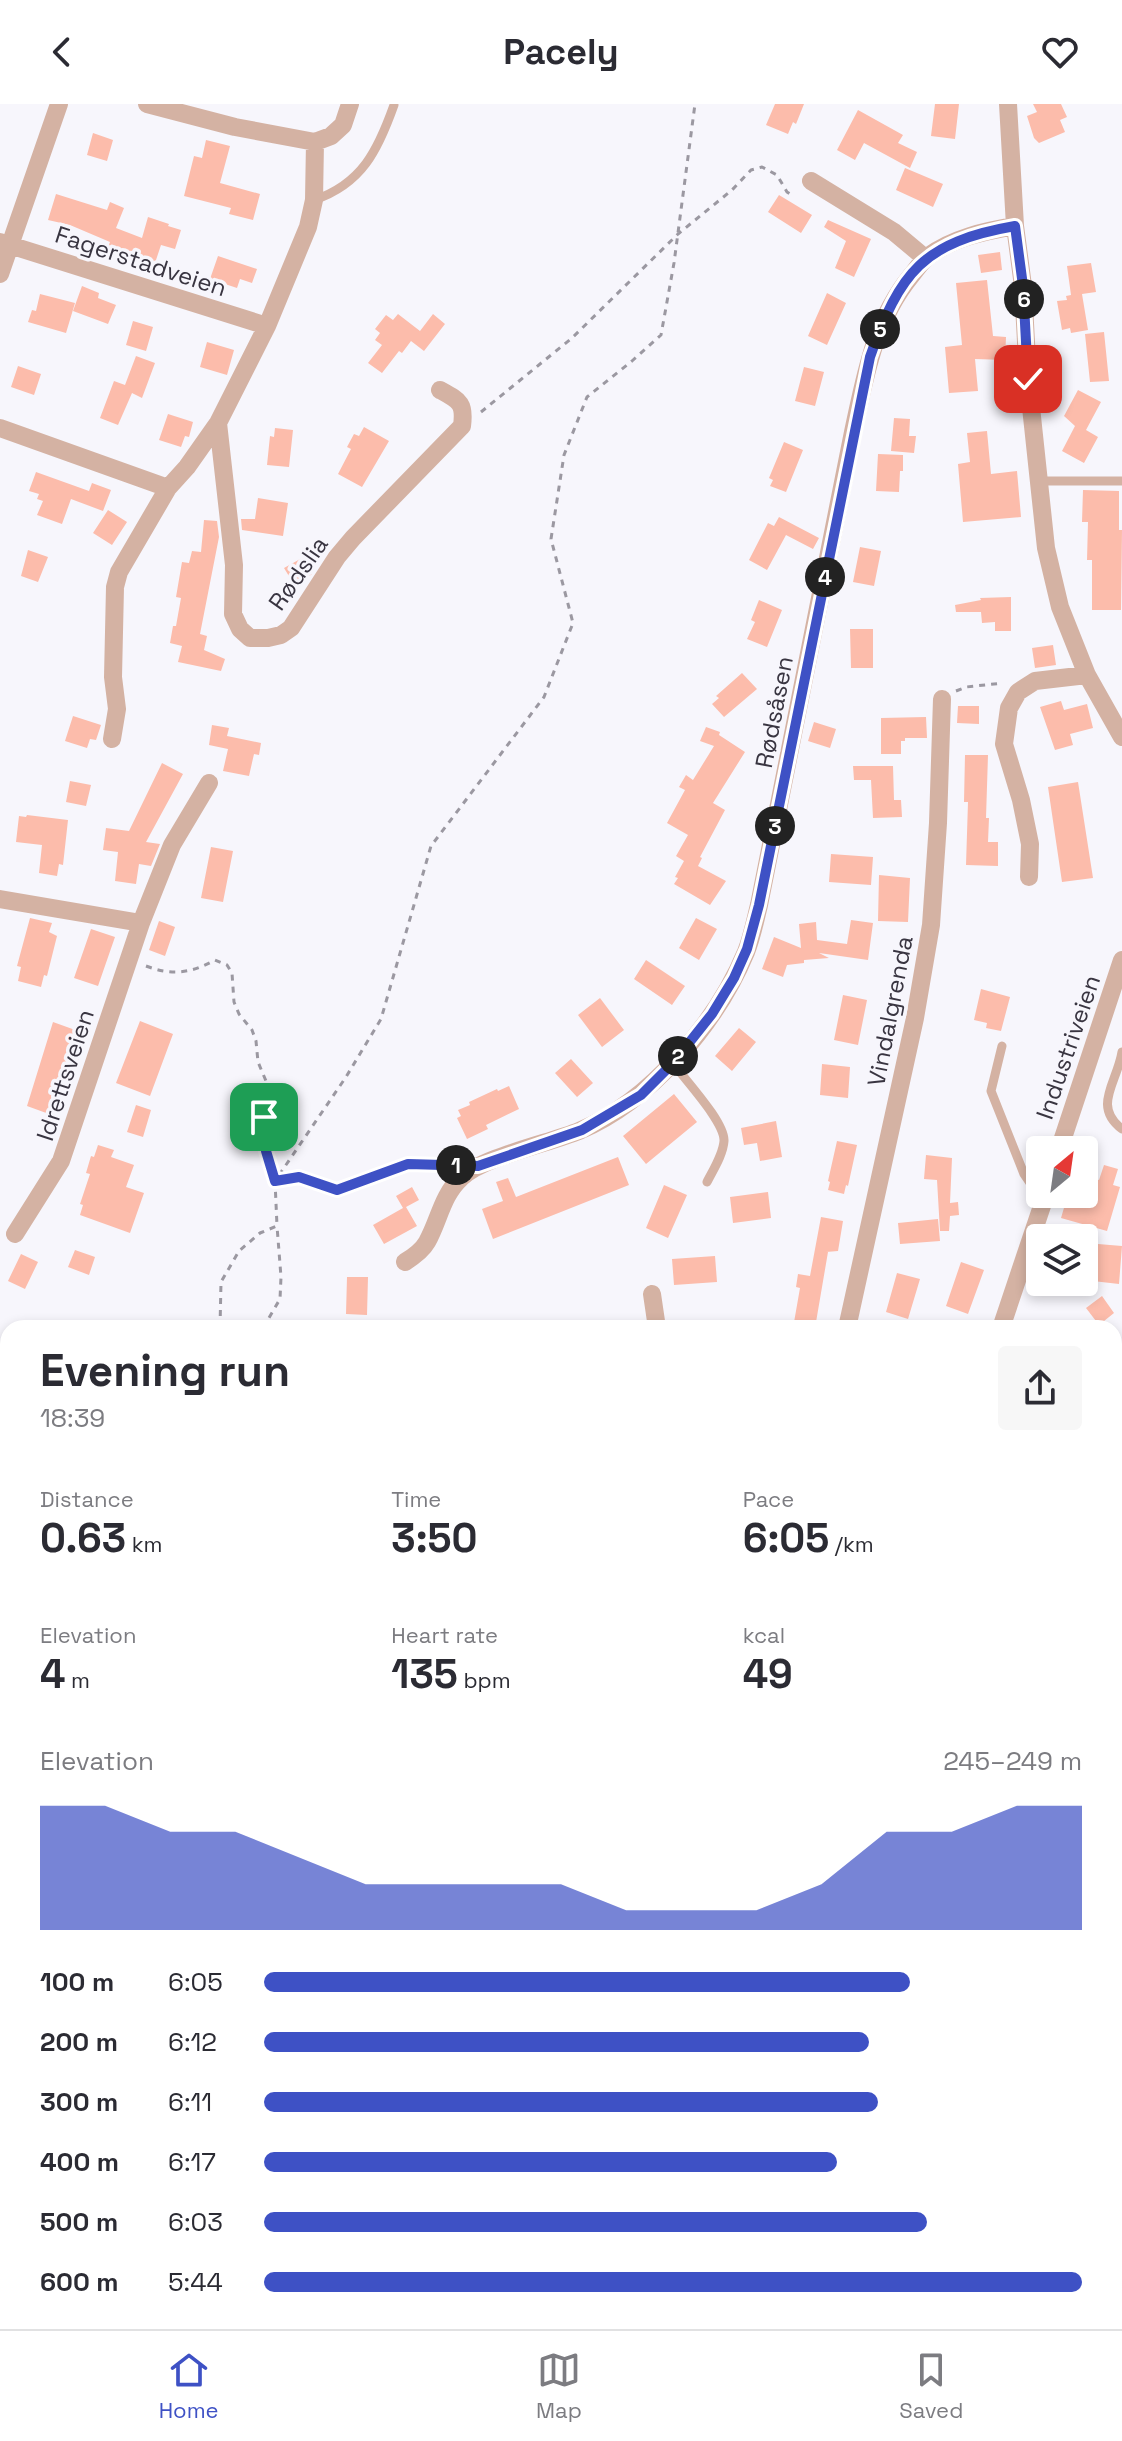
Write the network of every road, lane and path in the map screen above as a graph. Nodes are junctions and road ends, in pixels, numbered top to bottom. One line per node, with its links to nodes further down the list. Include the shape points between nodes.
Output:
1 (59, 104): 13 (street)
2 (147, 104): 7 (street)
3 (350, 104): 7 (street, via 343,125)
4 (695, 104): 12 (path)
5 (1008, 104): 11 (street)
6 (394, 105): 10 (lane, via 381,142 362,170)
7 (315, 142): 10 (street)
8 (811, 181): 14 (street, via 894,232)
9 (793, 196): 12 (path, via 777,175 756,167)
10 (314, 200): 16 (street)
11 (1015, 226): 14 (street, Rødsåsen, via 951,243); 21 (street)
12 (678, 234): 19 (path, via 572,338); 42 (path, via 661,335 587,397 564,455 551,539 573,623 544,697 431,846 381,1019)
13 (5, 243): 15 (street); 16 (street, Fagerstadveien)
14 (925, 258): 37 (street, Rødsåsen, via 889,307 870,357 747,949 712,1014)
15 (0, 274)
16 (267, 326): 18 (street)
17 (440, 390): 19 (street, via 460,403)
18 (218, 423): 19 (street, Rødslia, via 234,565 233,614 250,638 281,635 291,628 353,538); 23 (street)
19 (462, 426)
20 (0, 428): 23 (street)
21 (1040, 481): 22 (lane); 24 (street, via 1046,548 1060,607)
22 (1122, 481)
23 (168, 488): 28 (street, via 115,587 117,709)
24 (1087, 675): 27 (street); 30 (street, via 1035,681 1018,692 1009,708 1004,744 1030,844)
25 (1004, 683): 26 (path, via 966,687)
26 (942, 699): 52 (street, Vindalgrenda, via 931,925)
27 (1122, 737)
28 (112, 739)
29 (209, 783): 32 (street, Idrettsveien, via 172,845)
30 (1029, 877)
31 (0, 899): 32 (street)
32 (141, 923): 33 (street, Idrettsveien)
33 (129, 960): 42 (path, via 179,972 196,971 215,960 227,965 234,1002 252,1030 266,1081 266,1151); 46 (street, Idrettsveien, via 61,1161)
34 (1120, 977): 39 (street, Industriveien)
35 (1002, 1046): 41 (lane, via 991,1091)
36 (1121, 1058): 38 (lane, via 1105,1106 1110,1120)
37 (673, 1063): 40 (street, Rødsåsen, via 641,1095 582,1130); 43 (lane, via 723,1134 722,1151)
38 (1122, 1129)
39 (1063, 1136)
40 (478, 1166): 42 (path, via 408,1164 337,1190 299,1177); 47 (street, Rødsåsen, via 461,1178 444,1201 427,1243)
41 (1026, 1176)
42 (275, 1181): 45 (path)
43 (707, 1182)
44 (1041, 1208): 53 (street)
45 (277, 1226): 49 (path, via 239,1251 221,1282); 50 (path, via 280,1299)
46 (15, 1234)
47 (405, 1262)
48 (652, 1294): 51 (street)
49 (220, 1320)
50 (268, 1320)
51 (656, 1320)
52 (849, 1320)
53 (1004, 1320)

